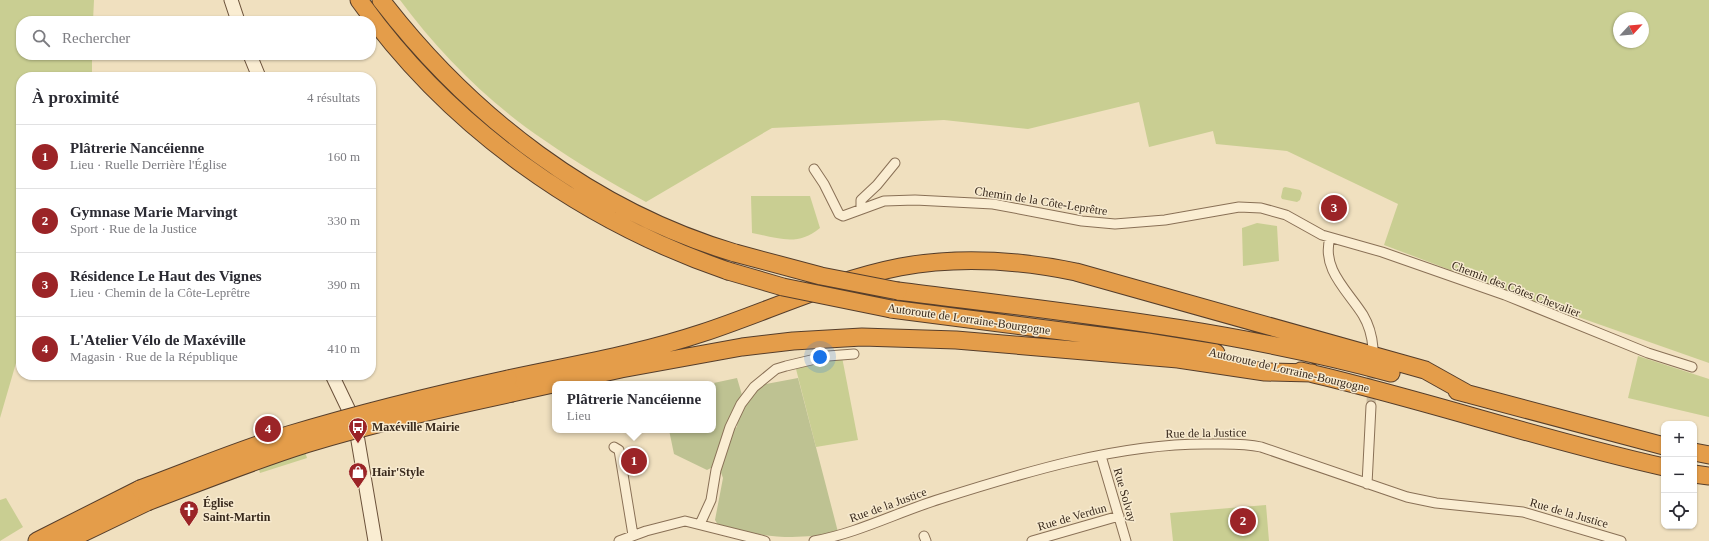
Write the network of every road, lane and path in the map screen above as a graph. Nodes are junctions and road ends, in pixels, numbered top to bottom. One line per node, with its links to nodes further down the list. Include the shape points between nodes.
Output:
1 (231, 0): 4 (street)
2 (359, 0): 5 (highway, Autoroute de Lorraine-Bourgogne, bridge)
3 (381, 0): 19 (highway, Autoroute de Lorraine-Bourgogne, bridge, via 455,84 491,117 547,161 638,214 705,244 821,276 898,291 1242,338 1371,367)
4 (236, 16)
5 (371, 16)
6 (376, 23): 16 (highway, Autoroute de Lorraine-Bourgogne, bridge, via 423,78 513,158 619,225 728,271 819,296 891,309 1155,343)
7 (252, 60): 8 (street)
8 (257, 72)
9 (895, 163): 11 (street, via 861,200)
10 (814, 169): 11 (street, Chemin de la Côte-Leprêtre, via 839,214 843,216)
11 (861, 209): 12 (street, Chemin de la Côte-Leprêtre, via 884,201 966,202 1015,207 1082,221 1115,224 1165,220 1253,207 1286,214)
12 (1330, 238): 13 (street, via 1327,251 1332,270 1363,315 1370,329); 15 (street, Chemin des Côtes Chevalier, via 1382,252 1505,295 1648,353)
13 (1373, 348)
14 (854, 354): 32 (street, via 828,356 786,366 772,372 754,387 741,404 730,427 716,470 711,500)
15 (1692, 367)
16 (1312, 373): 18 (highway, via 1265,372 1178,359 972,342 862,337 742,347); 26 (highway, Autoroute de Lorraine-Bourgogne, via 1420,401 1551,440)
17 (334, 380): 36 (street, via 354,423)
18 (510, 386): 19 (highway, via 654,348 883,271 933,262 972,260 1039,265 1112,281 1425,370); 30 (highway, bridge, via 312,442)
19 (1468, 394): 21 (highway, Autoroute de Lorraine-Bourgogne)
20 (1371, 406): 29 (street)
21 (1661, 445)
22 (614, 447): 33 (street, via 619,450)
23 (1697, 453): 24 (highway)
24 (1709, 455)
25 (1101, 456): 29 (street, Rue de la Justice, via 1169,444 1243,444 1270,449); 31 (street, Rue Solvay); 39 (street, Rue de la Justice, via 980,487 842,534)
26 (1661, 466)
27 (1697, 474): 28 (highway)
28 (1709, 476)
29 (1367, 484): 42 (street, Rue de la Justice, via 1422,501 1537,515)
30 (144, 496): 34 (highway); 35 (highway)
31 (1119, 516): 40 (street, Rue de Verdun); 41 (street, Rue Solvay)
32 (700, 524): 33 (street, via 685,521); 38 (street)
33 (633, 535): 37 (street)
34 (37, 541)
35 (66, 541)
36 (375, 541)
37 (618, 541)
38 (765, 541)
39 (814, 541)
40 (1032, 541)
41 (1126, 541)
42 (1622, 541)

